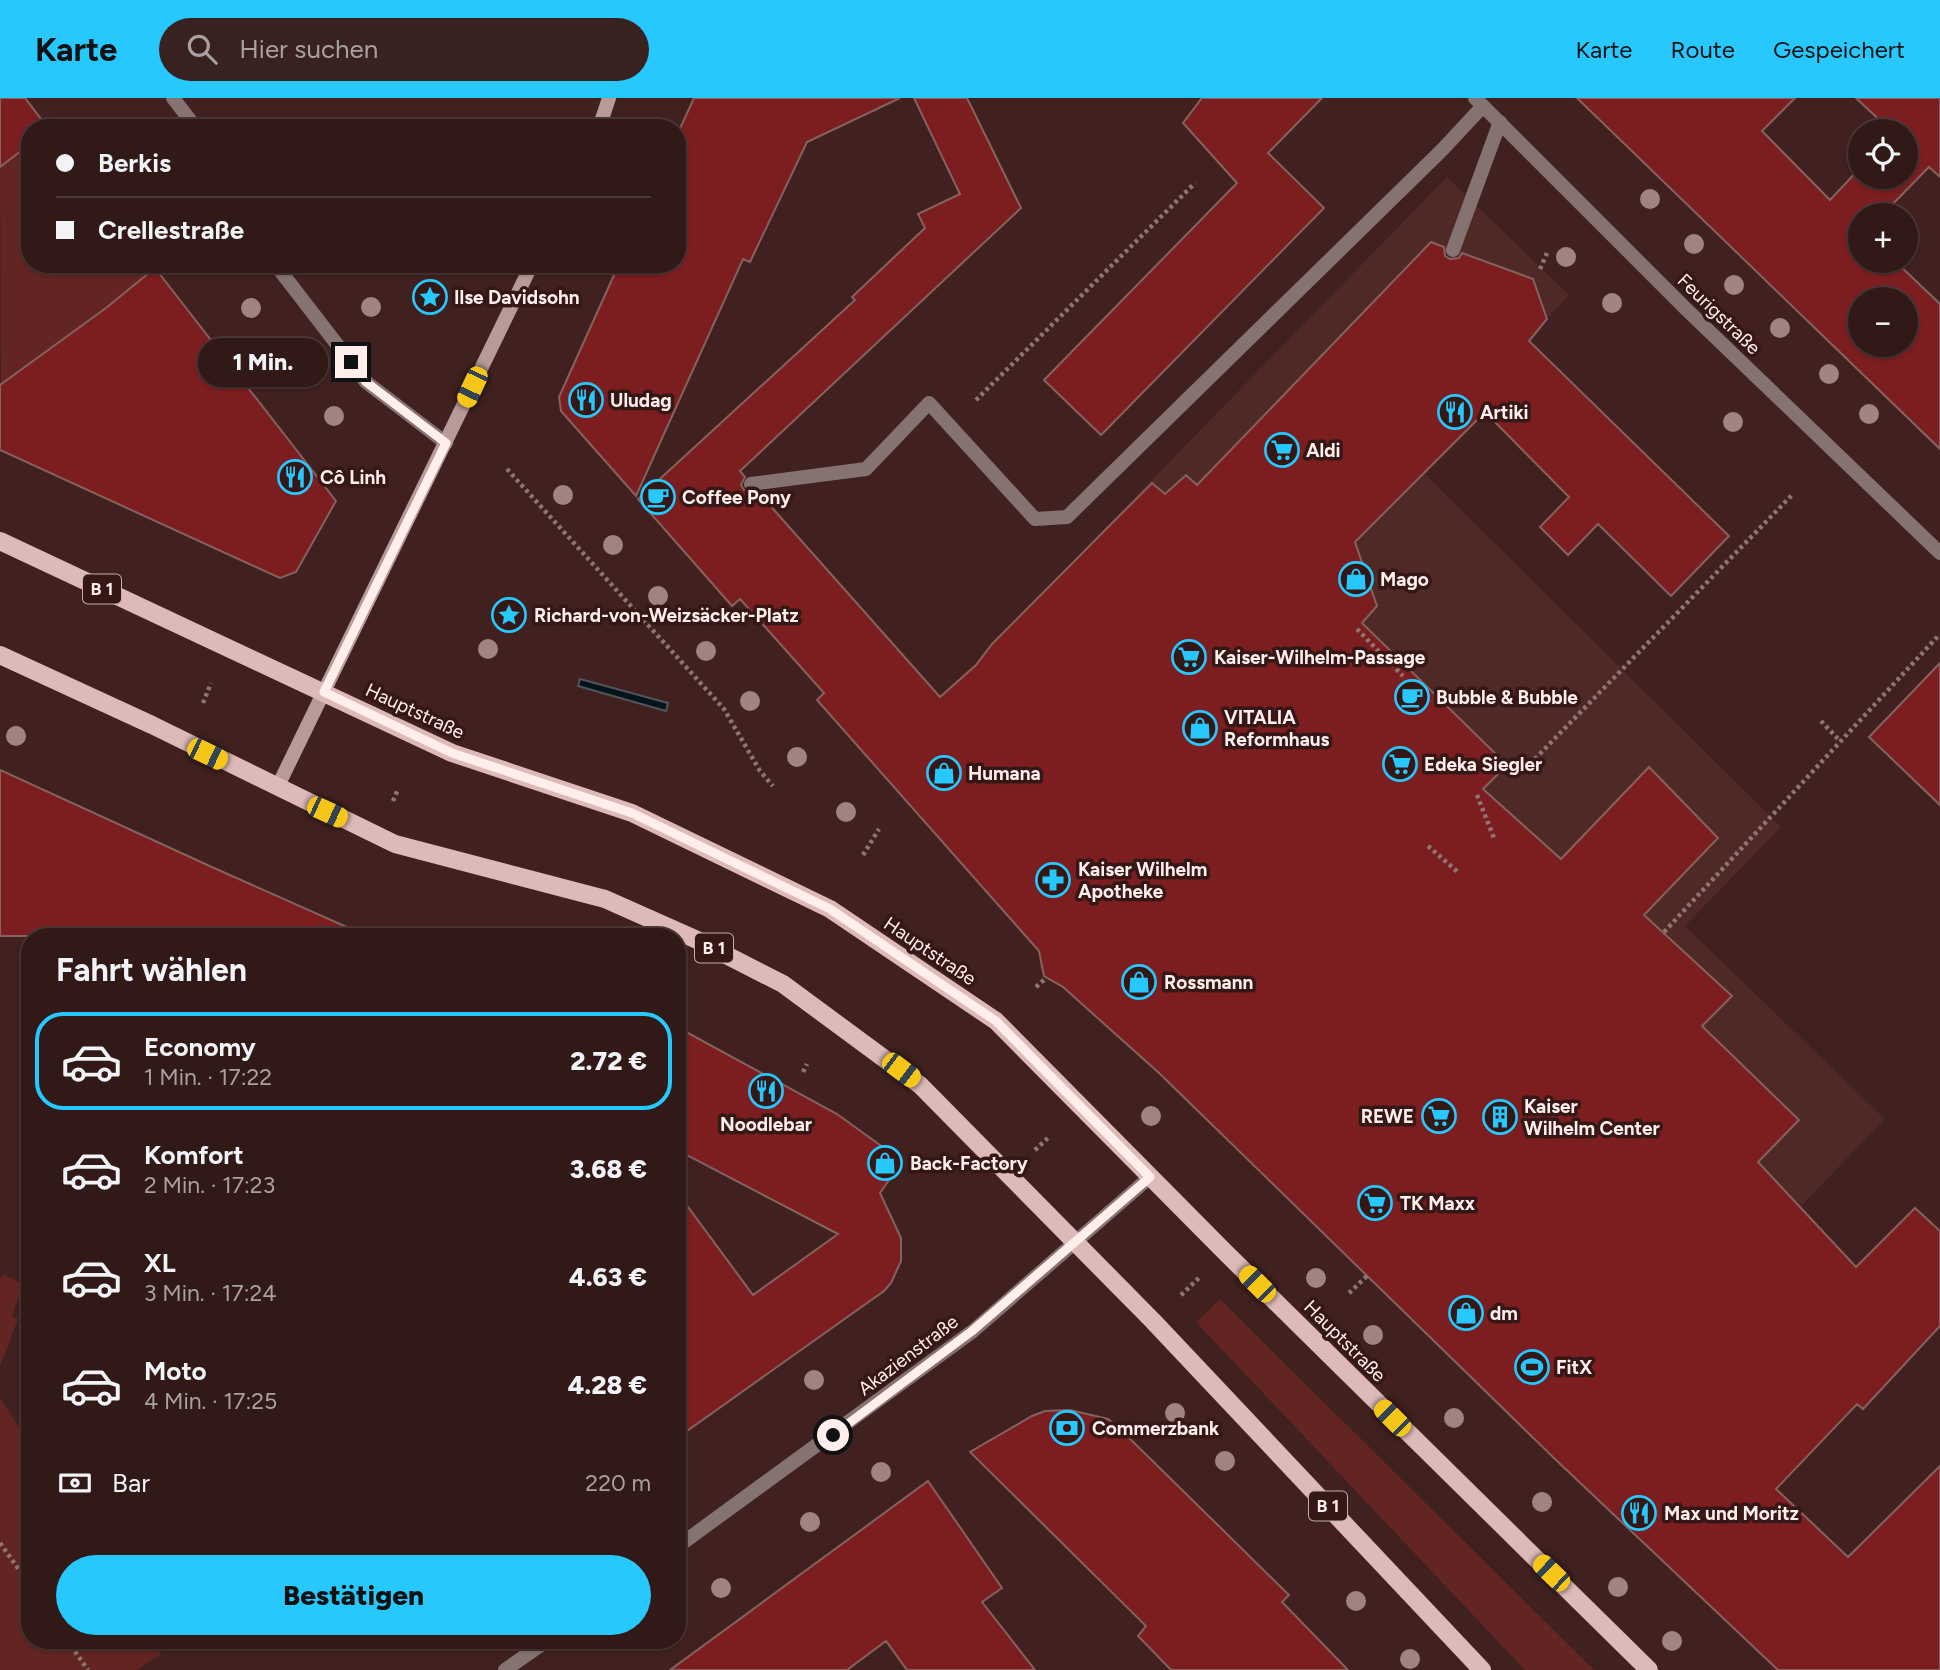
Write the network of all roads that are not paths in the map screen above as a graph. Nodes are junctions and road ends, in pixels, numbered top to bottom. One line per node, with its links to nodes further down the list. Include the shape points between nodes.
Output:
1 (173, 98): 4 (street)
2 (609, 98): 5 (main road)
3 (1479, 102): 6 (street, Feurigstraße); 11 (street, via 1442,150 1067,517 1035,519 929,403 866,469)
4 (188, 119)
5 (602, 119)
6 (1500, 122): 7 (street); 13 (street, Feurigstraße)
7 (1453, 250)
8 (282, 273): 10 (street, via 366,382)
9 (528, 273): 10 (main road)
10 (446, 443): 15 (main road)
11 (751, 484)
12 (0, 541): 15 (main road, Hauptstraße / B 1)
13 (1940, 553)
14 (0, 655): 16 (main road, B 1)
15 (324, 692): 16 (main road); 19 (main road, Hauptstraße / B 1, via 452,753 632,813 830,909 996,1021)
16 (277, 788): 17 (main road, B 1, via 395,844 605,899)
17 (670, 928)
18 (686, 935): 20 (main road, B 1, via 783,984 920,1084)
19 (1150, 1177): 20 (street, Akazienstraße); 25 (main road, Hauptstraße / B 1)
20 (1075, 1242): 21 (street, Akazienstraße, via 972,1331); 24 (main road, B 1)
21 (686, 1540)
22 (535, 1649): 23 (street)
23 (505, 1670)
24 (1482, 1670)
25 (1649, 1670)

